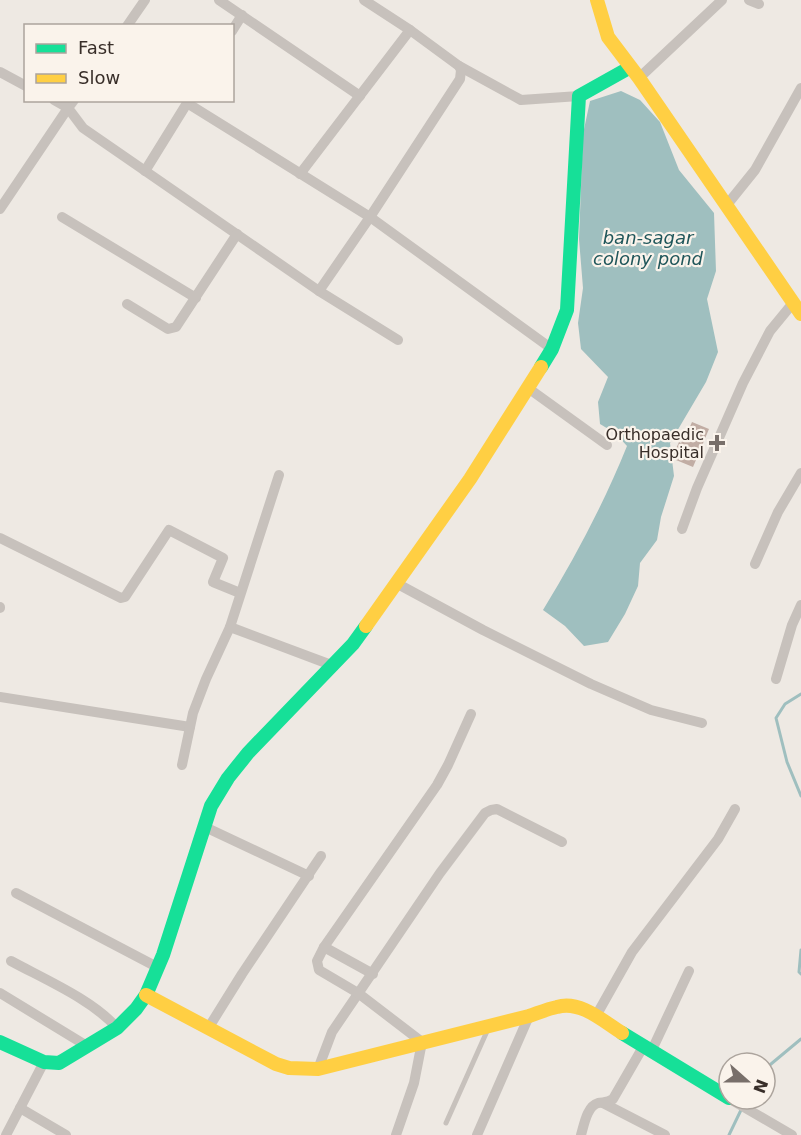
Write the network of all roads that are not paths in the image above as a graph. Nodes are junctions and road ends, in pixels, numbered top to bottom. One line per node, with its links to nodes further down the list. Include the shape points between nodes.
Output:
1 (145, 0): 7 (street)
2 (219, 0): 6 (street)
3 (364, 0): 9 (street)
4 (597, 0): 12 (street, via 608,37)
5 (722, 0): 12 (street)
6 (242, 15): 8 (street); 15 (street)
7 (128, 24)
8 (234, 28)
9 (410, 30): 10 (street); 15 (street)
10 (459, 66): 16 (street, via 521,100); 24 (street, via 460,79)
11 (0, 72): 13 (street)
12 (634, 73): 16 (street); 21 (street)
13 (24, 85)
14 (801, 88): 21 (street, via 754,170)
15 (360, 96): 20 (street)
16 (579, 96): 31 (street, via 567,310)
17 (188, 102): 19 (street); 20 (street)
18 (71, 104): 19 (street, via 83,128); 22 (street)
19 (145, 171): 25 (street)
20 (300, 174): 24 (street)
21 (726, 206): 29 (street)
22 (0, 209)
23 (62, 217): 27 (street)
24 (370, 217): 26 (street); 31 (street)
25 (237, 234): 26 (street); 27 (street)
26 (319, 291): 30 (street)
27 (196, 298): 28 (street, via 173,329)
28 (127, 304)
29 (797, 309): 36 (street, via 770,331 743,383)
30 (398, 340)
31 (552, 349): 32 (street)
32 (528, 388): 33 (street); 39 (street)
33 (607, 445)
34 (801, 473): 38 (street)
35 (279, 475): 40 (street)
36 (682, 529)
37 (0, 538): 40 (street, via 121,598 126,597 169,530 223,558 213,582)
38 (754, 564)
39 (396, 583): 43 (street); 47 (street, via 591,684 651,710)
40 (240, 593): 42 (street)
41 (801, 604): 44 (street)
42 (230, 627): 43 (street); 48 (street, via 206,679)
43 (333, 666): 51 (street, via 248,753 211,806)
44 (776, 679)
45 (0, 697): 48 (street)
46 (471, 714): 56 (street, via 437,785)
47 (702, 723)
48 (190, 728): 49 (street)
49 (182, 765)
50 (735, 809): 65 (street, via 718,839 632,951)
51 (204, 827): 54 (street); 58 (street)
52 (562, 842): 60 (street, via 498,809 485,813)
53 (321, 856): 54 (street)
54 (309, 876): 67 (street)
55 (16, 893): 58 (street)
56 (324, 947): 60 (street); 62 (street, via 317,961 319,970)
57 (11, 962): 68 (street, via 94,1007)
58 (157, 967): 63 (street)
59 (689, 971): 72 (street)
60 (373, 974): 62 (street)
61 (0, 993): 71 (street)
62 (358, 993): 70 (street); 74 (street, via 332,1032)
63 (146, 995): 67 (street); 68 (street)
64 (529, 1016): 65 (street, via 570,1005); 66 (street); 83 (street)
65 (596, 1016): 72 (street)
66 (490, 1025): 70 (street); 79 (lane)
67 (209, 1027): 74 (street, via 276,1064)
68 (117, 1028): 71 (street)
69 (0, 1042): 73 (street)
70 (422, 1042): 74 (street); 82 (street, via 414,1083)
71 (87, 1046): 73 (street, via 59,1063)
72 (647, 1050): 75 (street); 76 (street, via 613,1099)
73 (44, 1062): 77 (street)
74 (318, 1069)
75 (717, 1091)
76 (603, 1103): 84 (street, via 591,1108); 85 (street)
77 (20, 1108): 80 (street); 81 (street)
78 (751, 1111): 86 (street)
79 (446, 1124)
80 (6, 1135)
81 (66, 1135)
82 (396, 1135)
83 (477, 1135)
84 (581, 1135)
85 (665, 1135)
86 (792, 1135)

